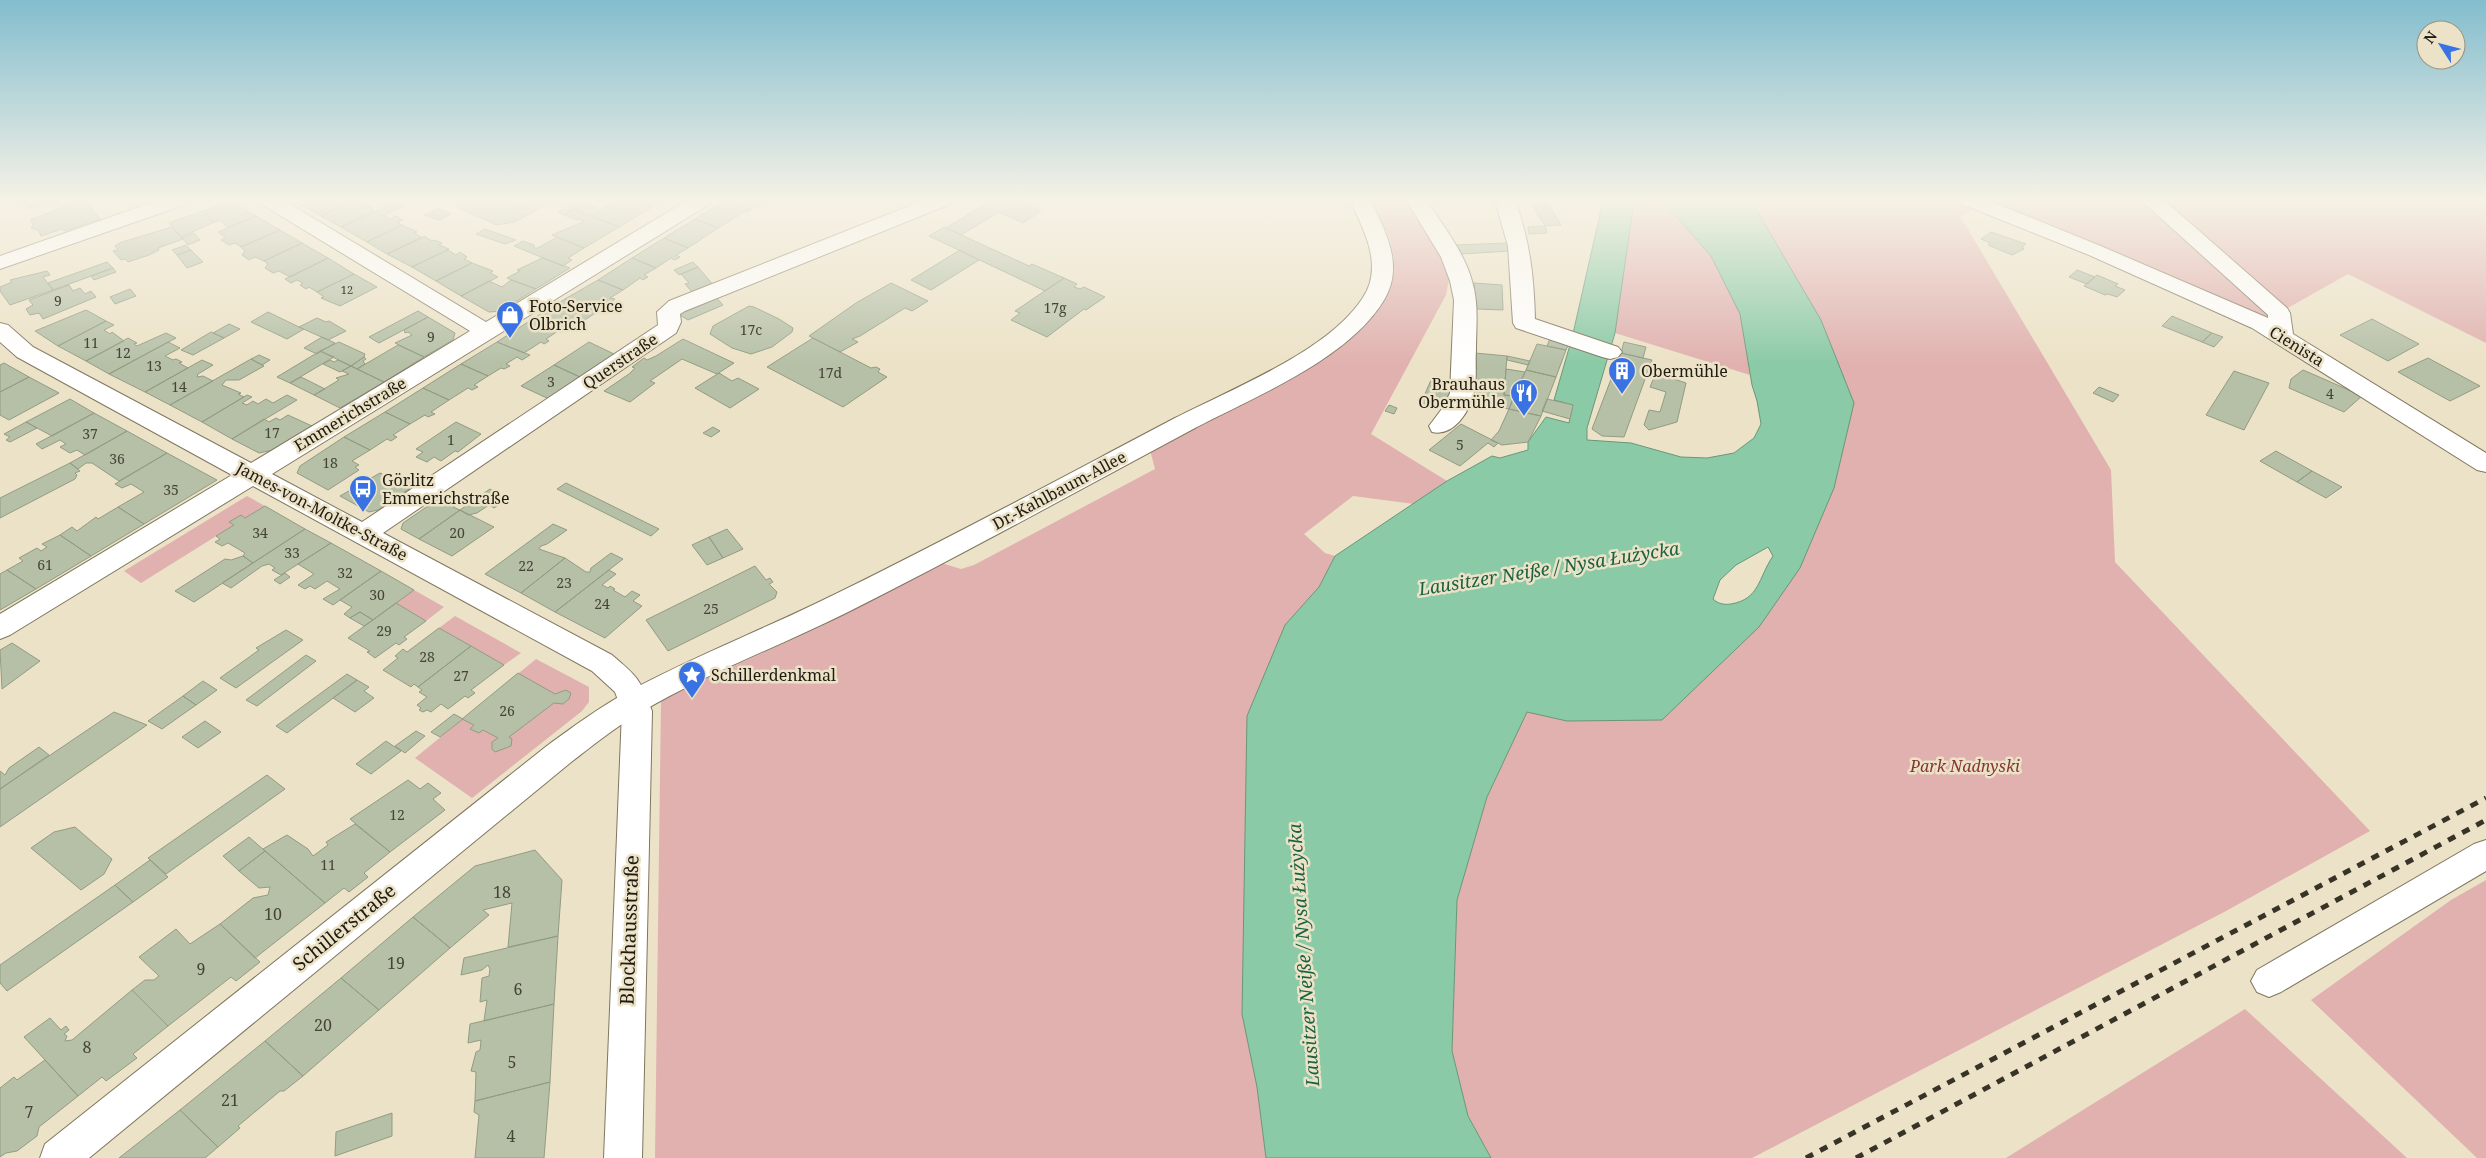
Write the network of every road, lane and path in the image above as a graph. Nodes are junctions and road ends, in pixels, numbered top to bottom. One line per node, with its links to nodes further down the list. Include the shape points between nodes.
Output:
1 (23, 255): 10 (street)
2 (359, 255): 12 (street)
3 (613, 255): 12 (street, Emmerichstraße)
4 (806, 255): 18 (street, Querstraße, via 677,306 668,312 668,328)
5 (1382, 255): 20 (street, Dr.-Kahlbaum-Allee, via 1383,277 1377,293 1364,314 1326,346 944,551)
6 (1449, 255): 15 (street, via 1464,292 1464,387 1457,408)
7 (1521, 255): 14 (street, via 1524,323)
8 (2105, 255): 13 (street, Cienista, via 2260,323)
9 (2212, 255): 13 (street, via 2279,314)
10 (0, 263)
11 (0, 330): 17 (street, James-von-Moltke-Straße, via 25,352)
12 (486, 331): 17 (street, Emmerichstraße)
13 (2282, 337): 16 (street, Cienista)
14 (1610, 352)
15 (1441, 426)
16 (2486, 464)
17 (253, 474): 18 (street, James-von-Moltke-Straße); 19 (street, Emmerichstraße)
18 (363, 534): 20 (street, James-von-Moltke-Straße, via 602,663 628,686)
19 (0, 628)
20 (635, 702): 23 (street, Schillerstraße, via 559,754); 24 (street, Blockhausstraße)
21 (2486, 854): 22 (street)
22 (2269, 981)
23 (58, 1158)
24 (623, 1158)

